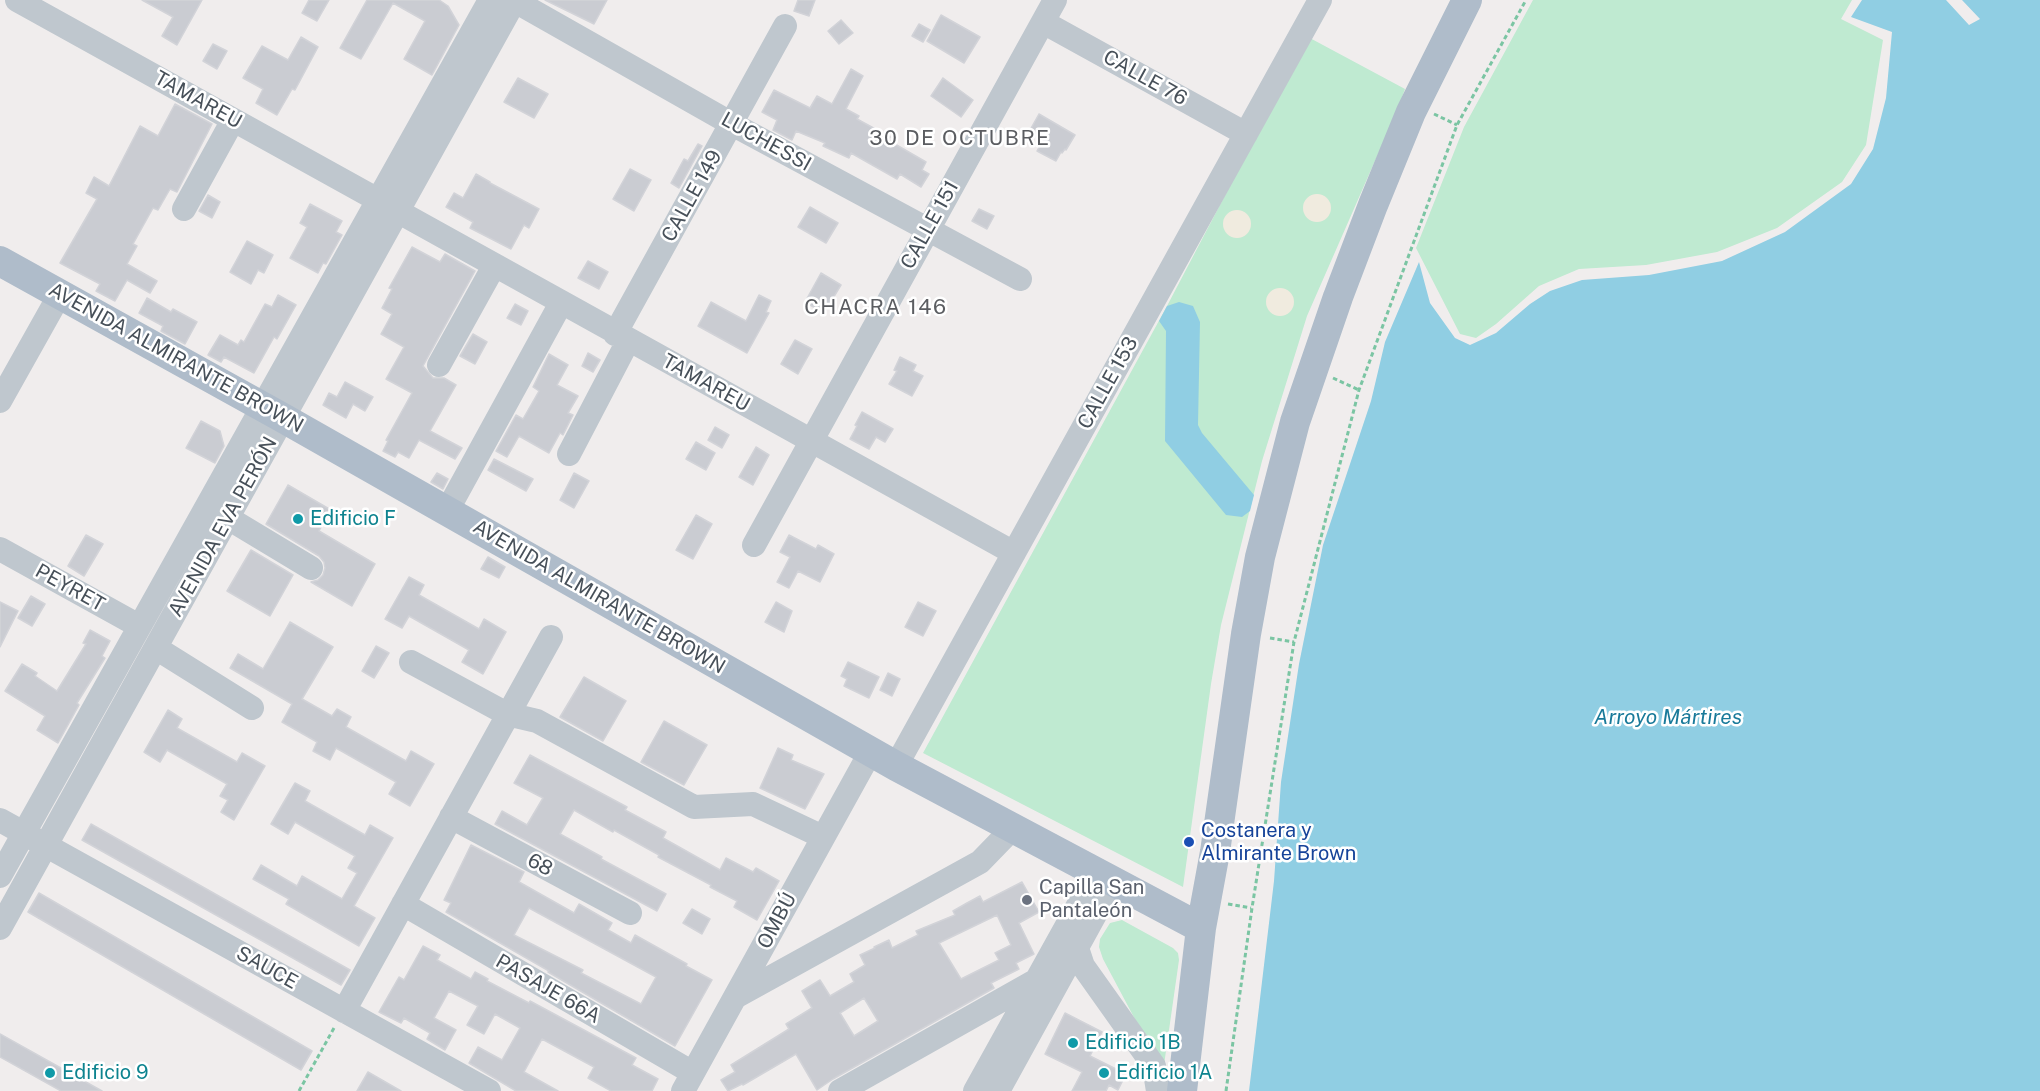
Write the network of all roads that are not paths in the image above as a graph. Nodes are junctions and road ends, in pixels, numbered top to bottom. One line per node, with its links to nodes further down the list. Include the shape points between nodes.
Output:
1 (17, 0): 9 (street, TAMAREU)
2 (490, 0): 12 (street, AVENIDA EVA PERÓN)
3 (1055, 0): 7 (street, CALLE 151)
4 (1320, 0): 11 (street, CALLE 153)
5 (1467, 0): 51 (main road, via 1415,105 1382,184 1295,422 1260,557)
6 (515, 1): 10 (street, LUCHESSI); 12 (street, AVENIDA EVA PERÓN)
7 (1043, 22): 11 (street, CALLE 76); 14 (street, CALLE 151)
8 (785, 26): 10 (street, CALLE 149)
9 (232, 120): 12 (street, TAMAREU); 13 (street)
10 (732, 124): 14 (street, LUCHESSI); 20 (street, CALLE 149)
11 (1246, 134): 30 (street, CALLE 153)
12 (389, 206): 16 (street, TAMAREU); 23 (street, AVENIDA EVA PERÓN)
13 (184, 209)
14 (928, 230): 17 (street, LUCHESSI); 24 (street, CALLE 151)
15 (0, 261): 18 (main road, AVENIDA ALMIRANTE BROWN)
16 (494, 266): 19 (street, TAMAREU); 21 (street)
17 (1020, 279)
18 (60, 294): 22 (street); 23 (main road, AVENIDA ALMIRANTE BROWN)
19 (561, 303): 20 (street, TAMAREU); 26 (street)
20 (622, 337): 24 (street, TAMAREU); 25 (street, CALLE 149)
21 (439, 365)
22 (0, 401)
23 (273, 412): 26 (main road, AVENIDA ALMIRANTE BROWN); 27 (street, AVENIDA EVA PERÓN); 32 (street, AVENIDA EVA PERÓN)
24 (811, 440): 28 (street, CALLE 151); 30 (street, TAMAREU)
25 (569, 454)
26 (447, 511): 38 (main road, AVENIDA ALMIRANTE BROWN)
27 (228, 518): 31 (street); 34 (street, AVENIDA EVA PERÓN)
28 (754, 545)
29 (0, 549): 32 (street, PEYRET)
30 (1014, 553): 39 (street, CALLE 153)
31 (311, 568)
32 (139, 626): 43 (street, AVENIDA EVA PERÓN)
33 (550, 637): 37 (street)
34 (156, 648): 36 (street); 45 (street, AVENIDA EVA PERÓN)
35 (411, 662): 37 (street)
36 (252, 708)
37 (507, 714): 40 (street); 44 (street, via 537,721 694,807 753,804)
38 (871, 751): 39 (main road, AVENIDA ALMIRANTE BROWN); 44 (street, OMBÚ)
39 (896, 766): 42 (main road, AVENIDA ALMIRANTE BROWN)
40 (451, 817): 48 (street); 49 (street, 68)
41 (0, 820): 43 (street, SAUCE)
42 (1013, 828): 47 (main road, AVENIDA ALMIRANTE BROWN); 54 (street, via 980,862)
43 (24, 833): 45 (street, SAUCE); 46 (street, AVENIDA EVA PERÓN)
44 (822, 837): 54 (street, OMBÚ)
45 (46, 845): 50 (street, AVENIDA EVA PERÓN); 55 (street, SAUCE)
46 (0, 876)
47 (1105, 877): 51 (main road, AVENIDA ALMIRANTE BROWN); 52 (street); 53 (street)
48 (403, 904): 55 (street); 56 (street, PASAJE 66A)
49 (630, 913)
50 (0, 928)
51 (1201, 928): 62 (main road)
52 (1077, 948): 60 (street); 61 (street, via 1083,966 1154,1066)
53 (1038, 979): 58 (street); 59 (street)
54 (737, 996): 56 (street, OMBÚ)
55 (344, 1011): 57 (street, SAUCE)
56 (688, 1082)
57 (489, 1091)
58 (840, 1091)
59 (975, 1091)
60 (998, 1091)
61 (1158, 1091)
62 (1182, 1091)

